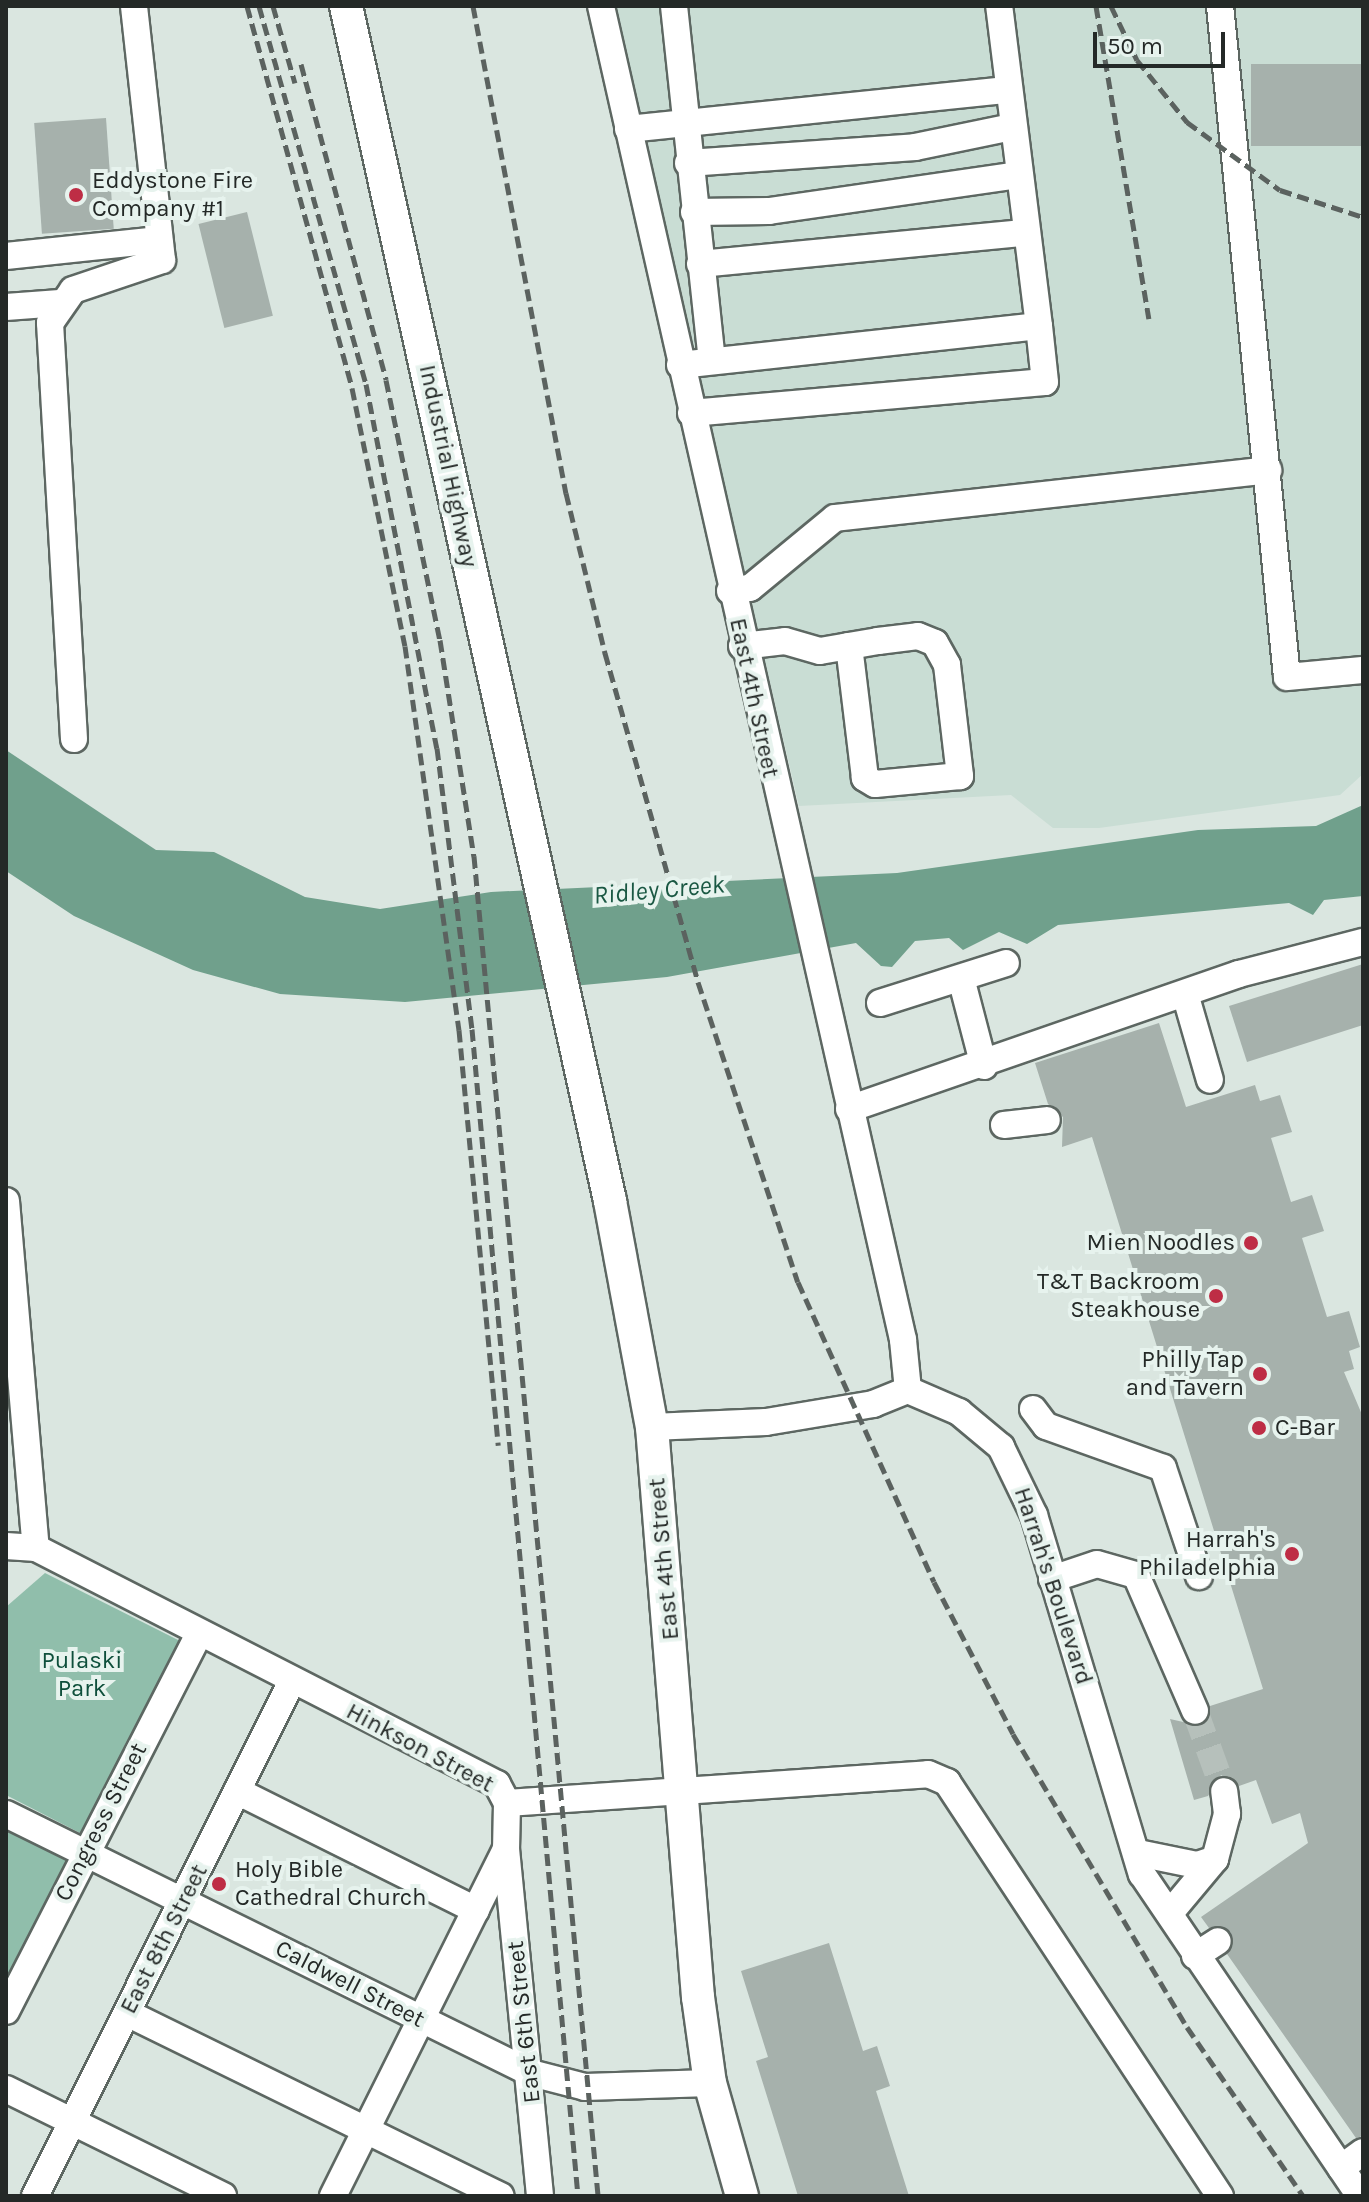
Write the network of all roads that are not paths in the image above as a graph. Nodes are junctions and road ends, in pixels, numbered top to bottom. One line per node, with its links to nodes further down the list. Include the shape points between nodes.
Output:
1 (134, 6): 15 (street)
2 (346, 6): 30 (main road, Industrial Highway)
3 (601, 6): 10 (street, East 4th Street)
4 (674, 6): 8 (street)
5 (999, 6): 7 (street)
6 (1220, 6): 24 (street)
7 (1007, 90): 8 (street); 9 (street)
8 (682, 122): 10 (street); 11 (street)
9 (1012, 127): 11 (street, via 915,147); 12 (street)
10 (628, 129): 22 (street, East 4th Street)
11 (688, 163): 13 (street)
12 (1019, 175): 13 (street, via 769,211); 14 (street)
13 (694, 212): 17 (street)
14 (1024, 233): 17 (street); 20 (street)
15 (161, 250): 16 (street); 18 (street)
16 (6, 256)
17 (700, 264): 21 (street)
18 (60, 303): 19 (street); 29 (street, via 50,323 51,421)
19 (6, 307)
20 (1039, 326): 21 (street); 23 (street, via 1045,382)
21 (712, 361): 22 (street)
22 (680, 365): 23 (street, East 4th Street)
23 (691, 413): 25 (street, East 4th Street)
24 (1268, 470): 25 (street, via 835,518 750,588); 28 (street, via 1287,677)
25 (730, 591): 26 (street, East 4th Street)
26 (742, 646): 27 (street); 38 (street, East 4th Street)
27 (849, 646): 27 (street, via 918,636 943,650 960,776 875,784 865,778)
28 (1363, 670)
29 (74, 739)
30 (549, 927): 45 (main road, East 4th Street)
31 (1363, 942): 34 (street, via 1239,974)
32 (1006, 963): 33 (street)
33 (961, 978): 35 (street); 36 (street)
34 (1186, 997): 36 (street); 37 (street)
35 (880, 1003)
36 (984, 1066): 38 (street)
37 (1210, 1080)
38 (849, 1109): 43 (street, East 4th Street)
39 (1047, 1120): 40 (street)
40 (1004, 1125)
41 (6, 1201): 42 (street)
42 (14, 1370): 47 (street)
43 (908, 1390): 45 (street, via 873,1404 766,1422); 49 (street, Harrah's Boulevard, via 959,1412 1001,1447 1034,1515)
44 (1033, 1409): 48 (street, via 1046,1426 1163,1468)
45 (652, 1427): 55 (main road, East 4th Street)
46 (6, 1546): 47 (street)
47 (36, 1548): 50 (street, Hinkson Street)
48 (1199, 1576)
49 (1052, 1579): 52 (street, via 1097,1564 1136,1575); 60 (street, Harrah's Boulevard)
50 (199, 1634): 51 (street, Hinkson Street); 59 (street, Congress Street)
51 (292, 1681): 53 (street, East 8th Street); 56 (street, Hinkson Street, via 497,1784)
52 (1195, 1711)
53 (237, 1791): 62 (street, East 8th Street); 63 (street)
54 (1224, 1791): 61 (street, via 1227,1814)
55 (685, 1796): 56 (street, Hinkson Street); 71 (main road, East 4th Street); 83 (street, Hinkson Street, via 928,1774 947,1782)
56 (507, 1803): 58 (street, East 6th Street)
57 (6, 1814): 59 (street, Caldwell Street)
58 (506, 1849): 63 (street); 70 (street, East 6th Street)
59 (85, 1850): 62 (street, Caldwell Street); 67 (street, Congress Street)
60 (1138, 1853): 61 (street, via 1197,1865); 64 (street, Harrah's Boulevard, via 1157,1902)
61 (1215, 1859): 64 (street)
62 (184, 1899): 68 (street, East 8th Street); 69 (street, Caldwell Street)
63 (476, 1910): 69 (street)
64 (1174, 1912): 66 (street, Harrah's Boulevard)
65 (1218, 1941): 66 (street)
66 (1195, 1956): 76 (street, Harrah's Boulevard)
67 (6, 2011)
68 (127, 2013): 73 (street, East 8th Street); 74 (street)
69 (420, 2020): 70 (street, Caldwell Street); 74 (street)
70 (531, 2073): 71 (street, Caldwell Street, via 585,2087); 81 (street, East 6th Street)
71 (710, 2083): 82 (main road, East 4th Street)
72 (6, 2089): 73 (street)
73 (72, 2122): 77 (street, East 8th Street); 78 (street)
74 (366, 2129): 79 (street); 80 (street)
75 (1363, 2152): 76 (street)
76 (1341, 2168): 84 (street, Harrah's Boulevard)
77 (35, 2196)
78 (223, 2196)
79 (333, 2196)
80 (501, 2196)
81 (540, 2196)
82 (742, 2196)
83 (1220, 2196)
84 (1360, 2196)

